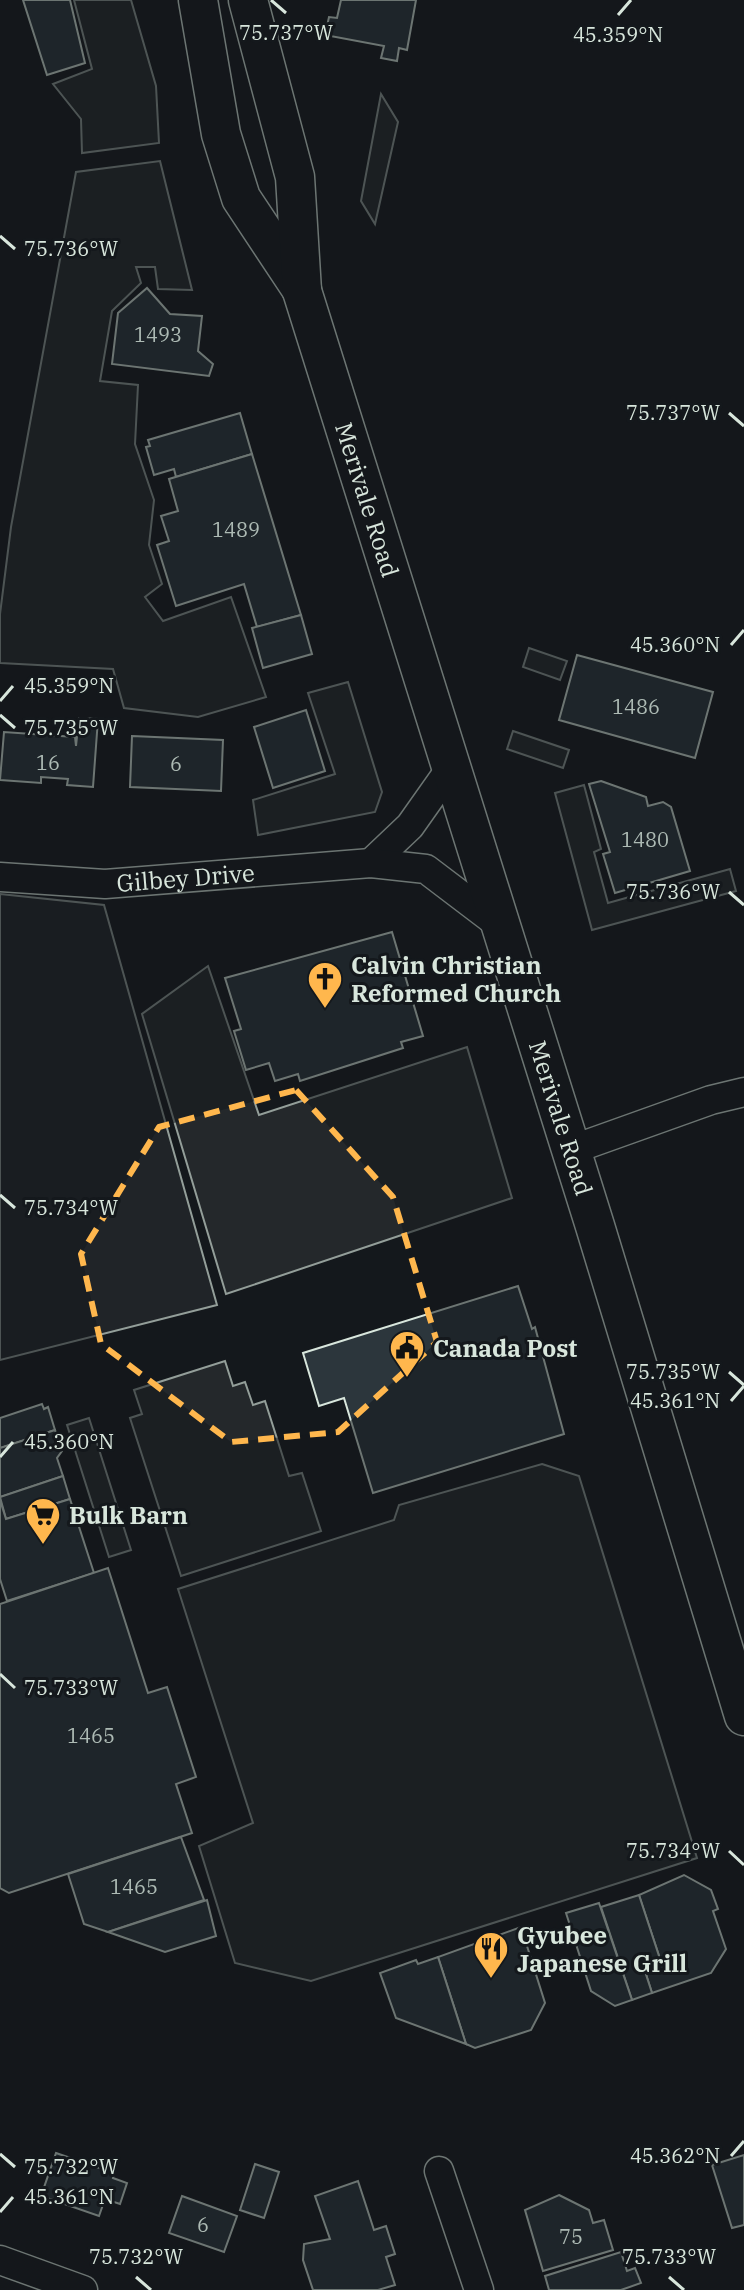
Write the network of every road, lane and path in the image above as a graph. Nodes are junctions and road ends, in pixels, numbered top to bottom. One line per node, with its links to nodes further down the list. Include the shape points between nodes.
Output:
1 (171, 0): 4 (main road)
2 (198, 0): 4 (main road, Merivale Road)
3 (248, 0): 5 (main road, Merivale Road, via 295,177)
4 (221, 134): 5 (main road, Merivale Road, via 241,198)
5 (302, 291): 6 (main road, Merivale Road)
6 (451, 768): 7 (street, via 404,833); 9 (main road, Merivale Road)
7 (371, 863): 8 (street, Gilbey Drive, via 105,884); 9 (street, Gilbey Drive, via 426,869)
8 (0, 877)
9 (501, 926): 11 (main road, Merivale Road)
10 (744, 1092): 11 (street)
11 (571, 1150): 12 (main road, Merivale Road)
12 (744, 1716)
13 (439, 2171): 16 (street)
14 (0, 2260): 15 (street)
15 (83, 2290)
16 (479, 2290)

